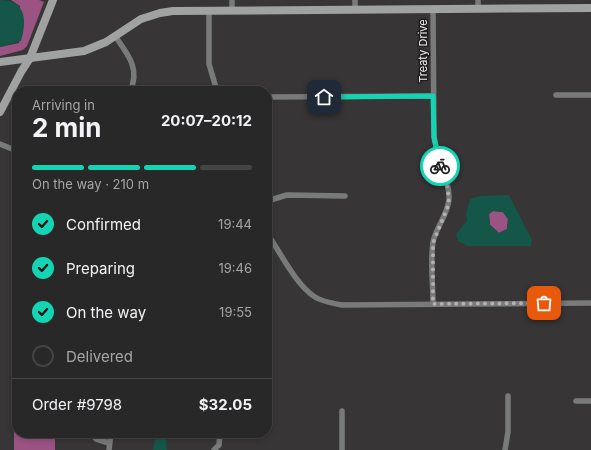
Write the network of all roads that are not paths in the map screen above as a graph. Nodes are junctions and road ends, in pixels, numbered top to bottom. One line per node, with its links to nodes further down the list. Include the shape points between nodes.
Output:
1 (53, 0): 11 (street)
2 (232, 0): 8 (street)
3 (355, 0): 6 (street)
4 (478, 4): 5 (street); 9 (street)
5 (591, 8)
6 (355, 9): 8 (street); 9 (street)
7 (209, 10): 8 (street); 10 (street, via 160,13 140,19); 15 (street, via 209,64)
8 (232, 10)
9 (433, 10): 19 (street, Treaty Drive)
10 (115, 36): 11 (street, via 84,51); 14 (street, via 132,63 134,75)
11 (30, 58): 12 (street); 13 (street)
12 (0, 62)
13 (14, 86)
14 (131, 86)
15 (216, 86)
16 (12, 89): 21 (street)
17 (556, 95): 18 (street)
18 (591, 95)
19 (433, 96): 20 (street); 28 (street, Treaty Drive, via 436,150 449,199 433,243)
20 (272, 97)
21 (0, 112)
22 (0, 144): 23 (street)
23 (12, 149)
24 (345, 196): 25 (street, via 287,196)
25 (272, 200)
26 (272, 240): 28 (street, via 301,284 310,294 323,301 342,305)
27 (591, 303): 28 (street)
28 (433, 304)
29 (508, 396): 40 (street)
30 (576, 402): 31 (street)
31 (591, 402)
32 (342, 411): 39 (street)
33 (95, 438): 36 (street)
34 (110, 438): 36 (street)
35 (220, 438): 38 (street, via 219,445)
36 (109, 443): 37 (street)
37 (109, 450)
38 (214, 450)
39 (342, 450)
40 (505, 450)

